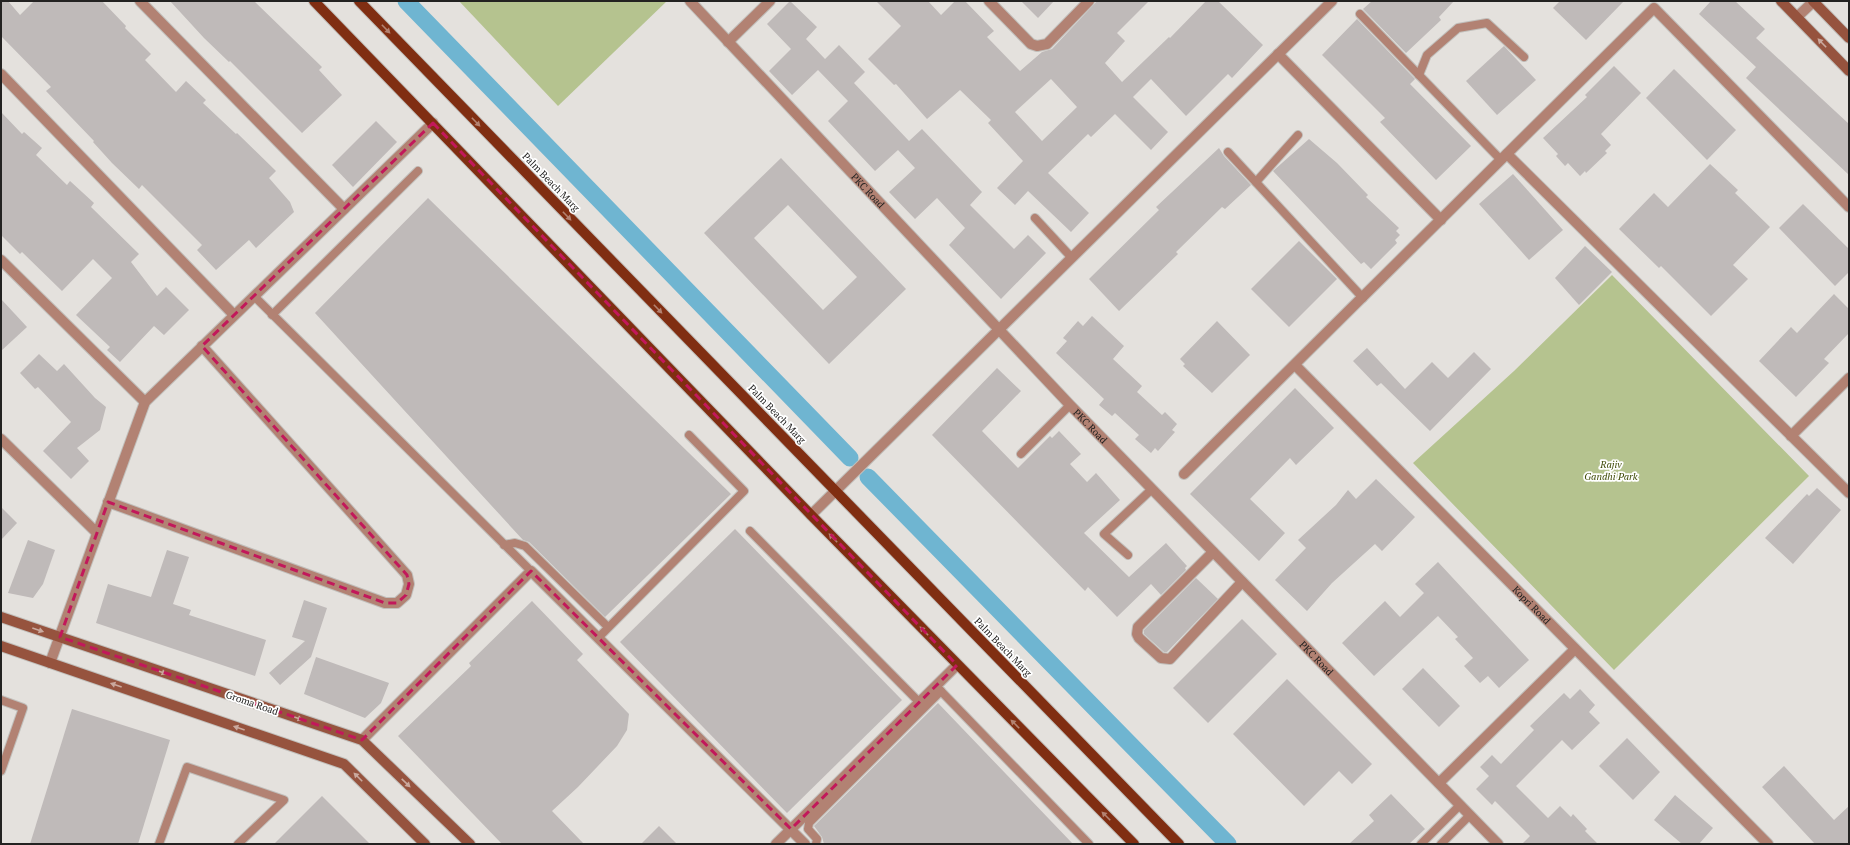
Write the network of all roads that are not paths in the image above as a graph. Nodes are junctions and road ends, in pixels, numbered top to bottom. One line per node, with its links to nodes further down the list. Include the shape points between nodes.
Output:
1 (140, 1): 27 (street)
2 (314, 1): 20 (main road)
3 (359, 1): 48 (main road, Palm Beach Marg, one-way to 48)
4 (690, 1): 14 (street, PKC Road)
5 (770, 1): 14 (street)
6 (989, 1): 7 (street, via 1031,44 1042,46 1047,44)
7 (1088, 1)
8 (1332, 1): 15 (street)
9 (1781, 1): 12 (main road)
10 (1813, 1): 12 (street); 13 (main road)
11 (1360, 14): 19 (lane)
12 (1797, 17): 17 (main road, one-way to 12)
13 (1849, 38)
14 (728, 42): 36 (street, PKC Road)
15 (1278, 54): 29 (street); 30 (street)
16 (1524, 57): 19 (lane, via 1487,23 1472,25 1458,28 1427,55)
17 (1849, 71)
18 (1, 74): 35 (street)
19 (1419, 75): 23 (lane)
20 (433, 123): 27 (street); 51 (main road)
21 (1298, 135): 25 (lane)
22 (1228, 152): 25 (lane)
23 (1504, 157): 26 (street, via 1654,8); 29 (street); 43 (street)
24 (418, 171): 34 (lane)
25 (1256, 182): 33 (lane)
26 (1849, 207)
27 (344, 209): 32 (street)
28 (1035, 218): 30 (lane)
29 (1441, 220): 33 (street)
30 (1072, 258): 36 (street)
31 (1, 260): 40 (street)
32 (254, 296): 34 (lane); 35 (street)
33 (1363, 298): 38 (street)
34 (272, 315): 54 (lane)
35 (234, 316): 37 (street)
36 (998, 330): 41 (street, PKC Road); 48 (street)
37 (202, 346): 40 (street); 50 (street, via 407,575 409,584 406,596 396,602 385,603)
38 (1296, 365): 46 (street); 64 (street, Kopri Road)
39 (1849, 378): 43 (street)
40 (144, 402): 50 (street)
41 (1070, 405): 45 (lane); 47 (street, PKC Road)
42 (689, 435): 60 (lane, via 744,491)
43 (1791, 436): 49 (street)
44 (1, 439): 53 (street)
45 (1021, 454)
46 (1184, 474)
47 (1152, 489): 55 (street, PKC Road); 56 (lane, via 1104,534)
48 (835, 492): 51 (street); 85 (main road, Palm Beach Marg)
49 (1849, 493)
50 (108, 502): 53 (street)
51 (811, 515): 66 (main road, one-way to 51)
52 (750, 531): 69 (lane)
53 (97, 533): 61 (street)
54 (504, 545): 57 (lane); 60 (lane, via 515,543 525,546)
55 (1213, 552): 58 (street, PKC Road); 58 (street, via 1138,627 1139,638 1161,658 1170,659)
56 (1128, 555)
57 (531, 571): 62 (street); 70 (street)
58 (1242, 582): 72 (street, PKC Road)
59 (1, 617): 61 (main road, Groma Road, one-way to 61)
60 (608, 627): 62 (lane)
61 (60, 637): 65 (street); 70 (main road, Groma Road, one-way to 70)
62 (598, 638): 75 (street)
63 (1, 646): 65 (main road)
64 (1575, 649): 72 (street); 89 (street, Kopri Road)
65 (50, 662): 78 (main road, one-way to 65, via 344,764)
66 (957, 665): 67 (street); 84 (main road, one-way to 66)
67 (939, 689): 69 (street); 82 (lane, via 809,823 808,829 817,839); 83 (lane)
68 (1, 700): 71 (lane, via 23,708)
69 (920, 703): 75 (street)
70 (362, 740): 79 (main road, Groma Road, one-way to 79)
71 (1, 771)
72 (1439, 783): 73 (street, PKC Road)
73 (1460, 805): 74 (street, PKC Road); 86 (lane)
74 (1470, 815): 87 (lane); 88 (street, PKC Road)
75 (794, 827): 80 (street); 81 (street); 82 (lane)
76 (159, 844): 77 (lane, via 187,767 284,800)
77 (238, 844)
78 (425, 844)
79 (470, 844)
80 (776, 844)
81 (805, 844)
82 (816, 844)
83 (1089, 844)
84 (1134, 844)
85 (1178, 844)
86 (1422, 844)
87 (1441, 844)
88 (1498, 844)
89 (1768, 844)

